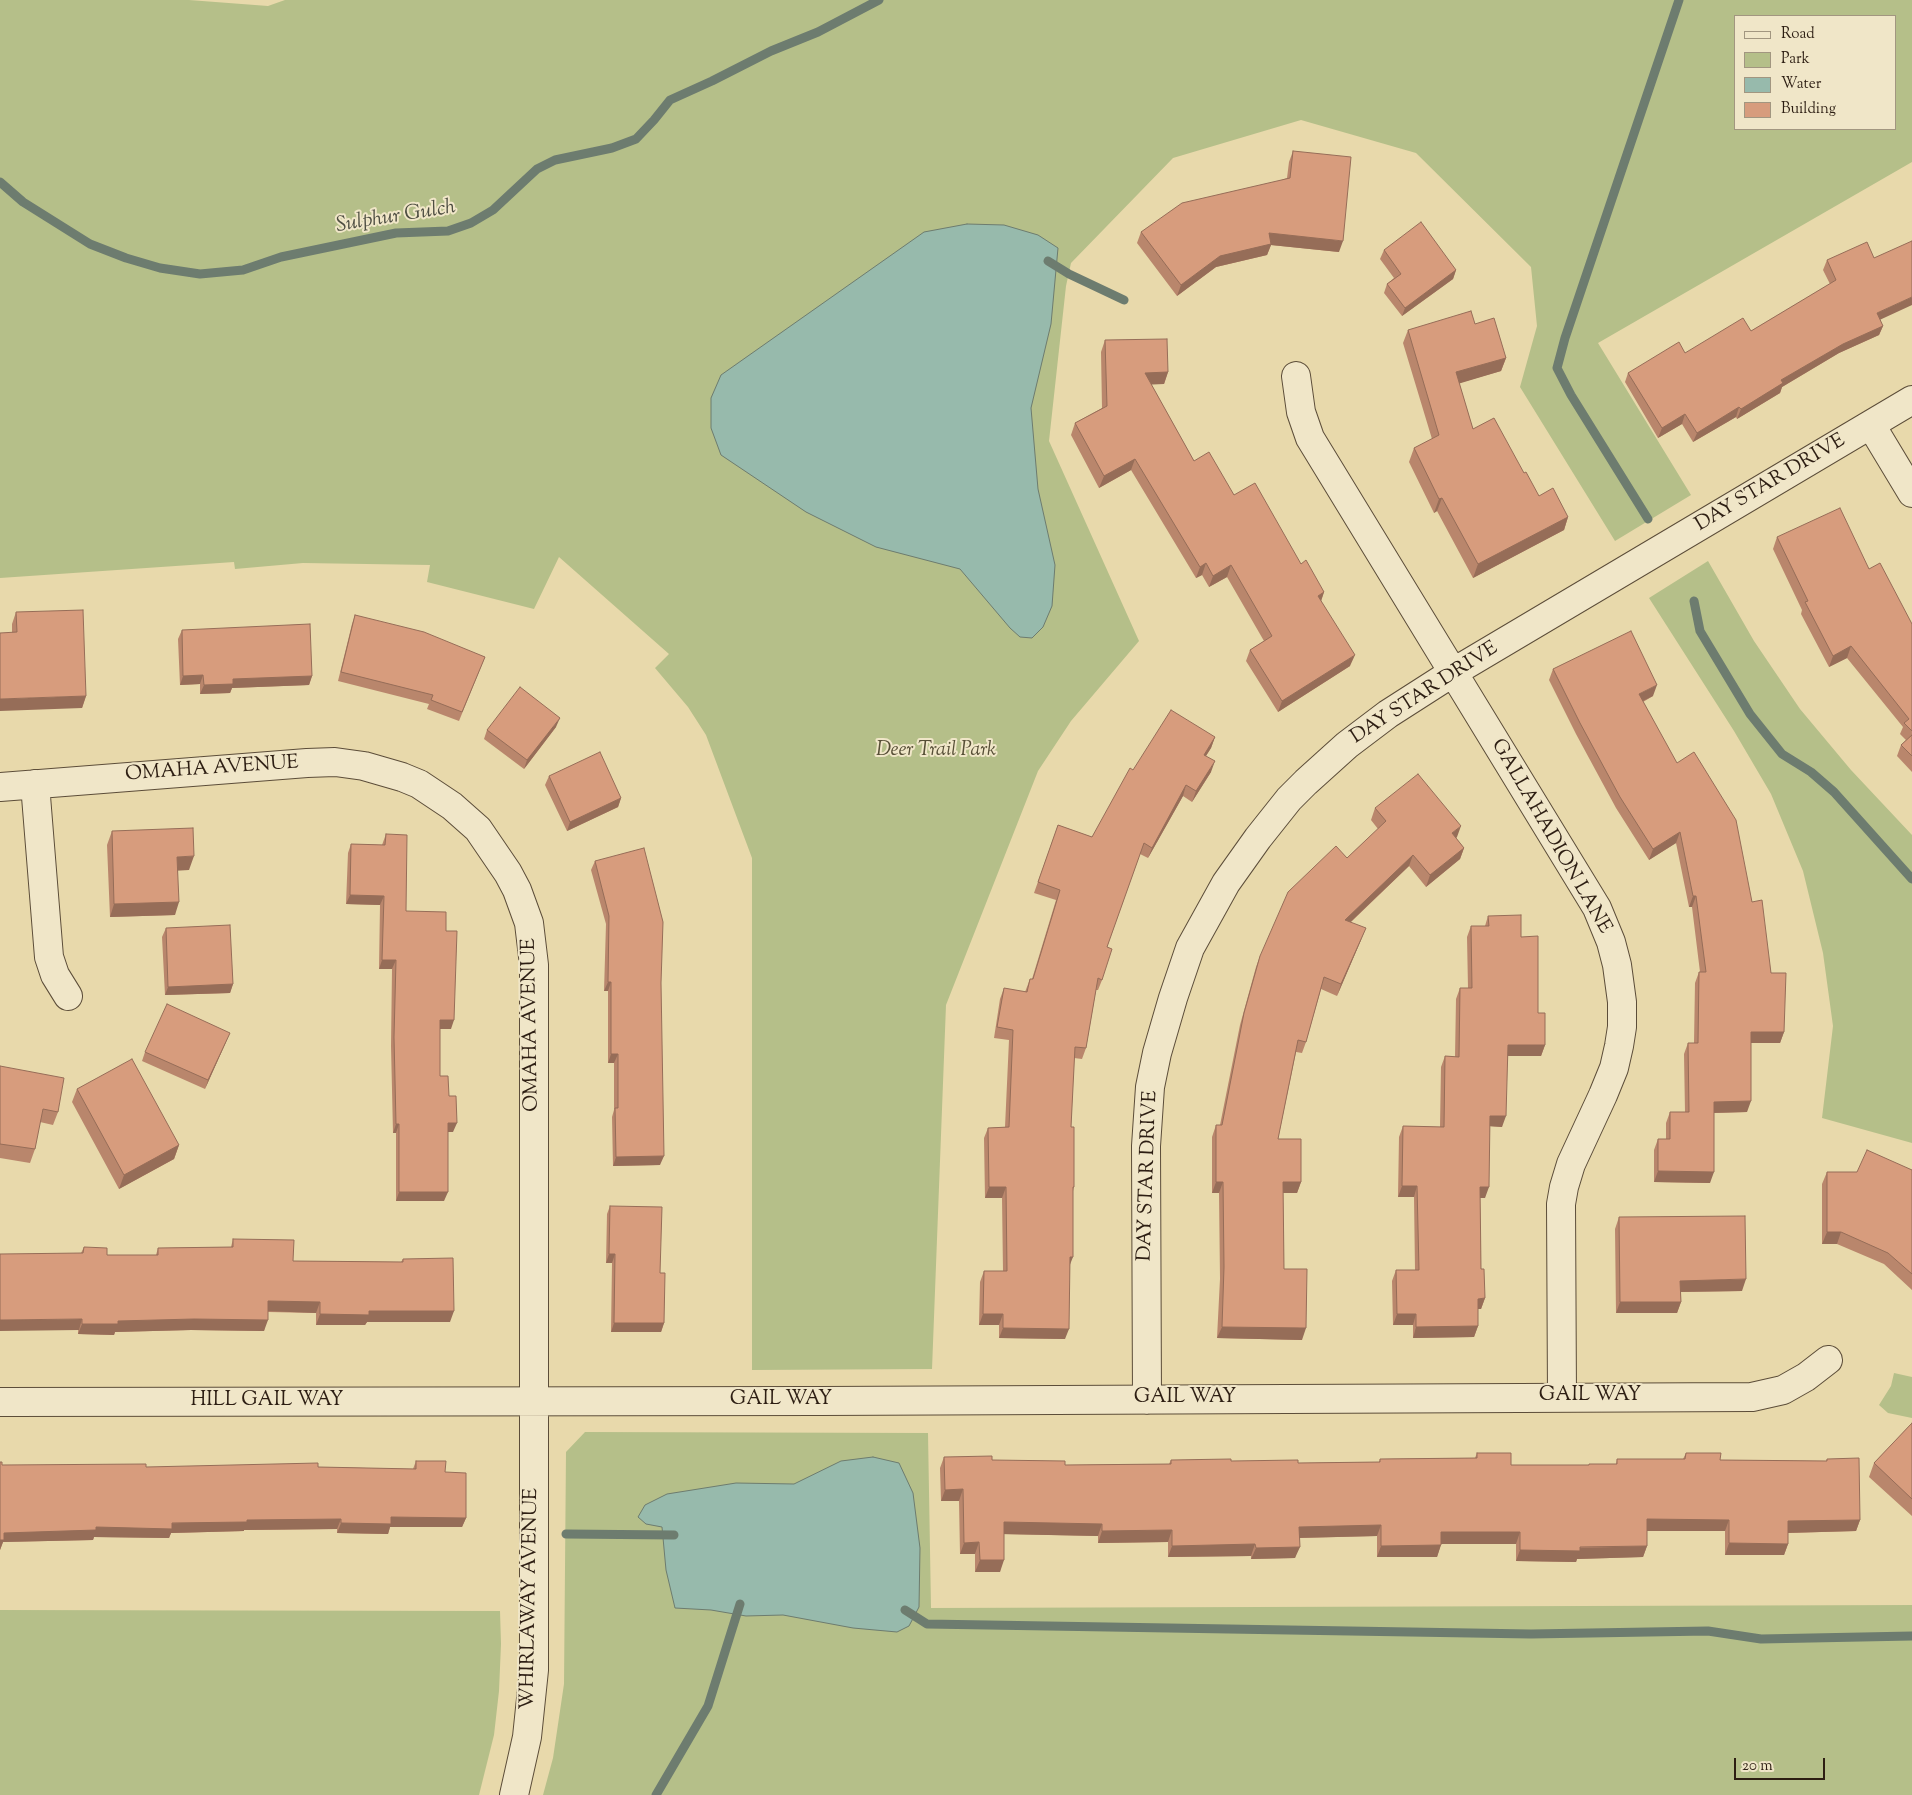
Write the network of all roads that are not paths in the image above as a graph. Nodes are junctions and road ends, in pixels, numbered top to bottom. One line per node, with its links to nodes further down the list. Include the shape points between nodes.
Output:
1 (1296, 376): 5 (street, GALLAHADION LANE, via 1301,412 1310,438)
2 (1912, 400): 3 (street, DAY STAR DRIVE)
3 (1871, 425): 4 (street); 5 (street, DAY STAR DRIVE)
4 (1912, 493)
5 (1452, 673): 10 (street, GALLAHADION LANE, via 1597,908 1611,942 1619,976 1622,1002 1620,1046 1614,1068 1572,1164 1561,1204); 11 (street, DAY STAR DRIVE, via 1347,745 1289,800 1243,858 1190,948 1163,1028 1150,1087 1146,1146)
6 (35, 784): 7 (street, OMAHA AVENUE); 8 (street, via 49,957); 13 (street, OMAHA AVENUE, via 343,763 383,770 419,784 452,806 484,836 517,890 528,923 534,964)
7 (0, 787)
8 (68, 996)
9 (1828, 1360): 10 (street, GAIL WAY, via 1783,1390 1752,1397)
10 (1562, 1397): 11 (street, GAIL WAY)
11 (1147, 1400): 13 (street, GAIL WAY)
12 (0, 1402): 13 (street, HILL GAIL WAY)
13 (533, 1402): 14 (street, WHIRLAWAY AVENUE, via 534,1670 527,1737)
14 (514, 1795)

